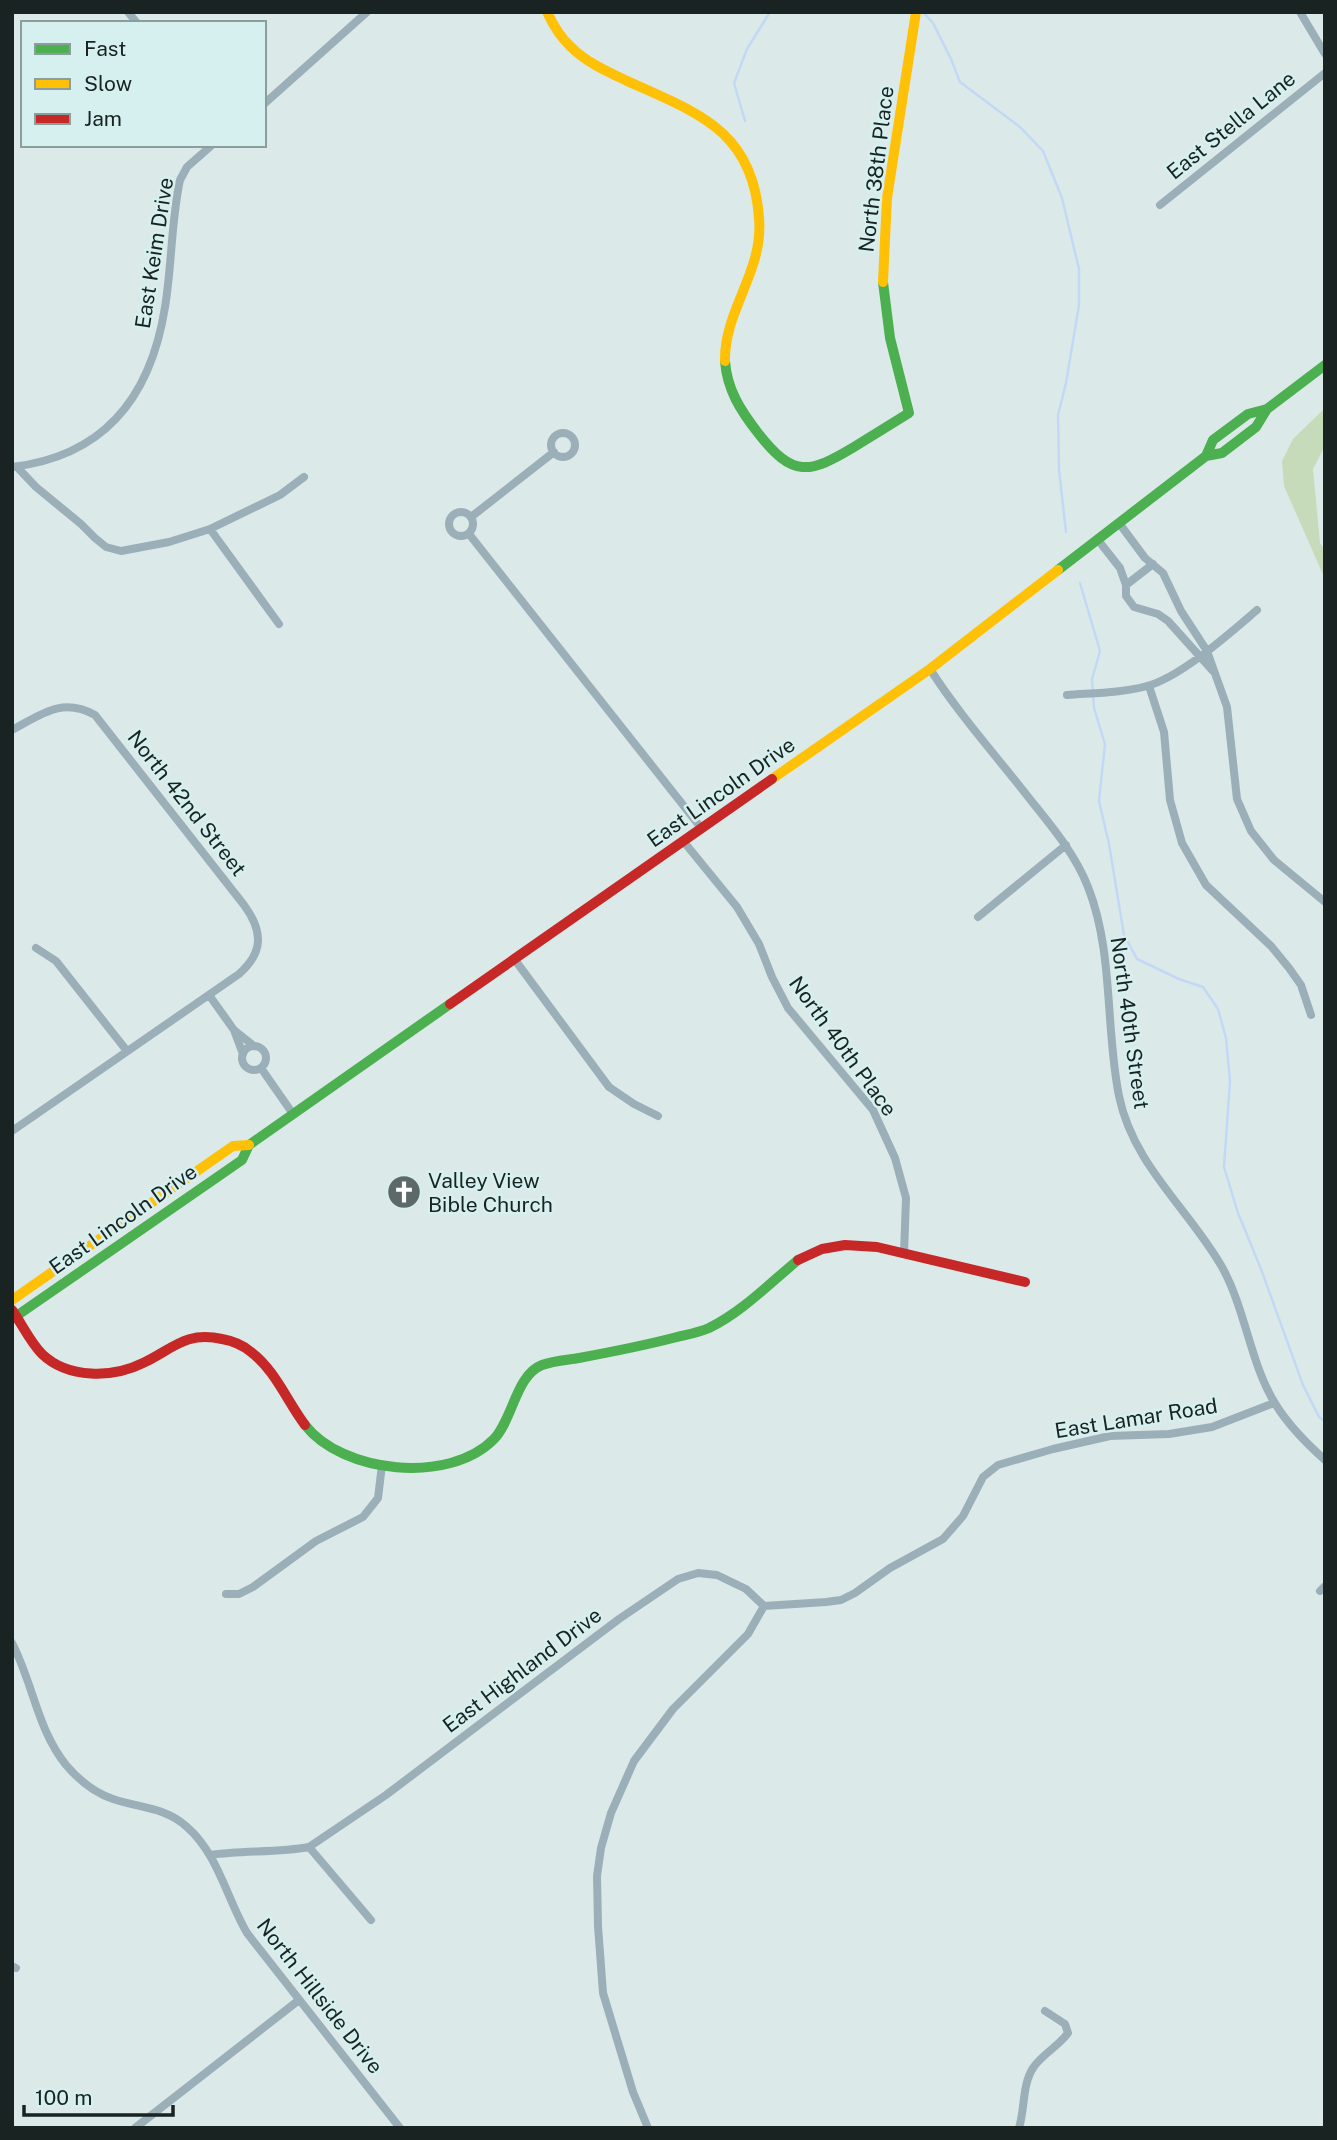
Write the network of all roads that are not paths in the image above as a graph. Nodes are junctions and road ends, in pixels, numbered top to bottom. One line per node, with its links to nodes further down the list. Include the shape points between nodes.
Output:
1 (368, 12): 7 (street)
2 (547, 12): 3 (street, North 38th Place, via 566,43 581,56 697,110 725,135 744,163 755,192 758,255 729,331 725,372 731,392 778,457 794,467 808,468 824,465 909,413 895,362 883,263 892,164)
3 (916, 12)
4 (1300, 12): 5 (street)
5 (1325, 54)
6 (1325, 73): 9 (street, East Stella Lane)
7 (266, 102)
8 (210, 147): 12 (street, East Keim Drive, via 187,167 180,180 162,325 136,393 112,423 79,449)
9 (1160, 205)
10 (1325, 365): 15 (street, East Lincoln Drive, via 1267,409 1248,414 1213,440 1206,456)
11 (554, 452): 14 (street)
12 (15, 467): 16 (street, via 106,547 135,549)
13 (304, 477): 16 (street, via 280,495)
14 (471, 517): 17 (street, via 474,524); 17 (street, via 461,512 450,522 457,536)
15 (1119, 523): 18 (street, East Lincoln Drive); 19 (street)
16 (210, 529): 22 (street)
17 (469, 534): 28 (street)
18 (1098, 540): 20 (street); 24 (street, East Lincoln Drive)
19 (1153, 564): 20 (street); 23 (street, via 1163,573)
20 (1126, 585): 23 (street, via 1126,596 1134,607 1158,614)
21 (1257, 610): 23 (street)
22 (279, 624)
23 (1203, 654): 25 (street); 31 (street, via 1217,675 1227,707 1233,773 1244,818 1285,870)
24 (930, 669): 28 (street, East Lincoln Drive); 30 (street, North 40th Street)
25 (1149, 686): 26 (street); 36 (street, via 1164,732 1170,800 1182,843 1206,885 1289,968 1301,985)
26 (1067, 695)
27 (12, 730): 35 (street, North 42nd Street, via 47,711 70,706 86,710 101,722 255,919 259,939 250,964)
28 (702, 829): 29 (street, East Lincoln Drive)
29 (684, 842): 34 (street, East Lincoln Drive); 46 (street, North 40th Place, via 737,907 788,1008 873,1110 895,1158 906,1198)
30 (1066, 845): 32 (street); 50 (street, North 40th Street, via 1088,886 1097,915 1119,1098 1129,1129 1153,1173 1222,1267)
31 (1325, 902)
32 (978, 917)
33 (36, 948): 39 (street, via 57,961)
34 (515, 960): 42 (street, East Lincoln Drive); 43 (street, via 609,1087)
35 (209, 995): 37 (street); 39 (street)
36 (1311, 1015)
37 (234, 1030): 38 (street); 40 (street)
38 (254, 1046): 40 (street); 41 (street, via 265,1055)
39 (127, 1051): 44 (street)
40 (243, 1054): 41 (street, via 248,1069)
41 (261, 1068): 42 (street)
42 (293, 1114): 45 (street, East Lincoln Drive)
43 (658, 1116)
44 (12, 1131)
45 (249, 1144): 48 (street, East Lincoln Drive, via 233,1146); 49 (street, East Lincoln Drive, via 242,1160)
46 (904, 1254): 47 (street); 52 (street, via 845,1245 802,1257 707,1329 541,1365 529,1372 500,1432 468,1458 426,1467)
47 (1025, 1282)
48 (12, 1300)
49 (14, 1315): 52 (street, via 43,1354 79,1372 138,1366 194,1337 235,1343 264,1362 317,1439 344,1455)
50 (1275, 1403): 51 (street, North 40th Street); 54 (street, East Lamar Road, via 1212,1427 1110,1436 998,1465 983,1477 963,1516 943,1539 855,1593 841,1600)
51 (1325, 1460)
52 (382, 1465): 53 (street, via 377,1498 363,1517 316,1541 253,1587 240,1594)
53 (226, 1594)
54 (764, 1606): 56 (street, East Highland Drive, via 746,1589 717,1575 698,1573 678,1579); 63 (street, via 748,1634 673,1709 634,1761 601,1848 597,1876 603,1993)
55 (12, 1643): 57 (street, North Hillside Drive, via 38,1715 68,1767 103,1794 172,1816 192,1831)
56 (309, 1847): 57 (street); 58 (street)
57 (210, 1855): 59 (street, North Hillside Drive, via 247,1933)
58 (371, 1920)
59 (299, 2000): 61 (street); 62 (street, North Hillside Drive)
60 (1045, 2011): 64 (street, via 1065,2024 1068,2034 1032,2070)
61 (135, 2128)
62 (400, 2128)
63 (648, 2128)
64 (1019, 2128)

